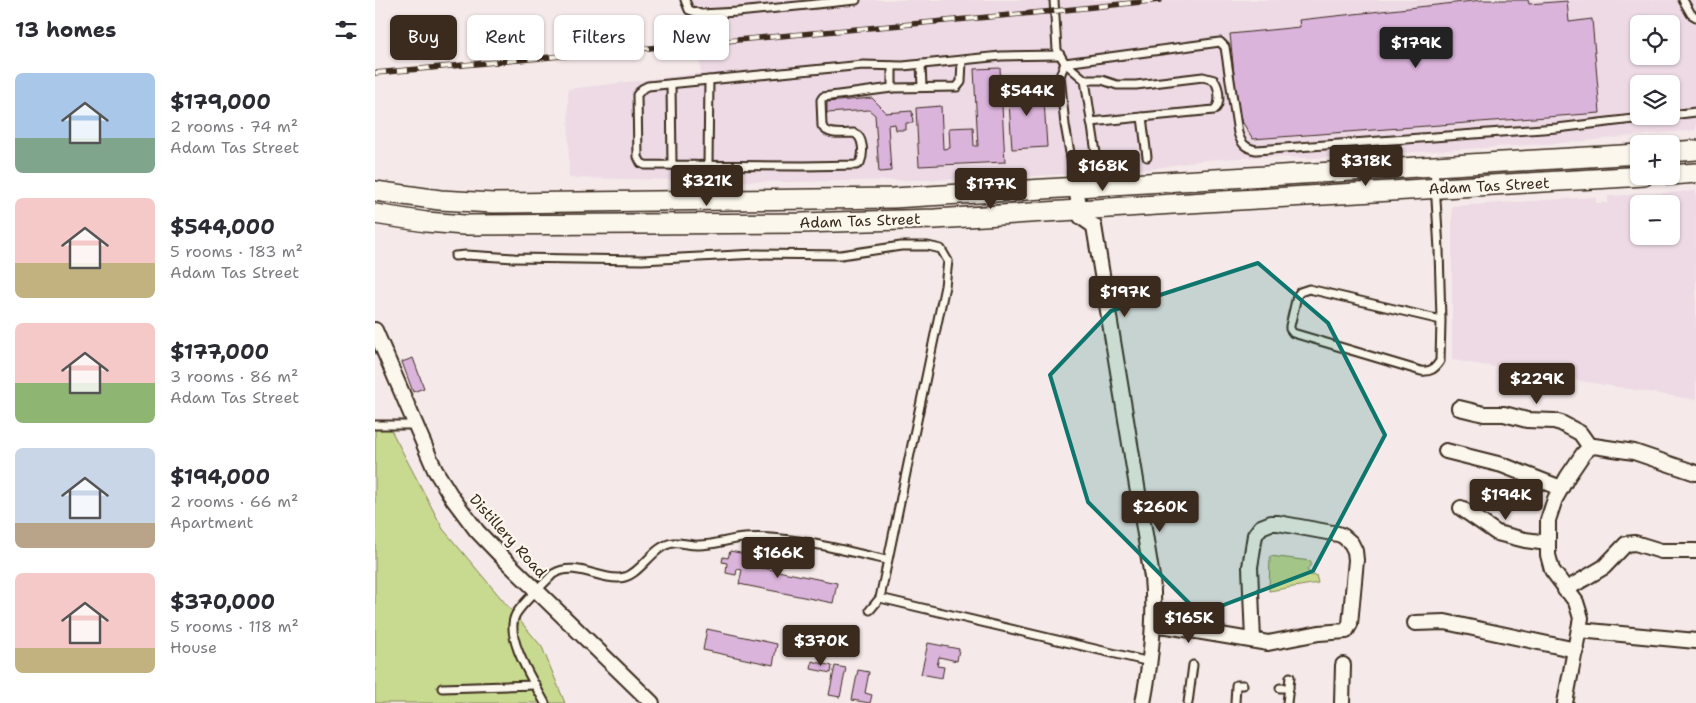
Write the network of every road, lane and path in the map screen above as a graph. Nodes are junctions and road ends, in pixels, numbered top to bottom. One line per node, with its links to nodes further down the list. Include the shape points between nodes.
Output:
1 (685, 0): 2 (lane, via 689,10 701,14)
2 (856, 0)
3 (1054, 0): 6 (lane)
4 (1683, 0): 5 (lane)
5 (1696, 17)
6 (1060, 55): 7 (lane); 8 (lane)
7 (962, 60): 9 (lane); 15 (lane, via 961,82 957,87)
8 (1065, 63): 12 (lane); 19 (lane, via 1220,42 1225,47 1240,140 1247,148 1256,150 1557,128); 32 (lane, via 1060,76)
9 (921, 64): 10 (lane); 15 (lane)
10 (892, 66): 11 (lane, via 863,65); 14 (lane)
11 (709, 80): 13 (lane); 26 (lane)
12 (1085, 80): 18 (lane, via 1136,85 1203,77 1217,83 1219,103 1214,110); 20 (lane)
13 (671, 84): 25 (lane); 25 (lane, via 648,86 637,95 639,160 645,165)
14 (892, 88): 15 (lane); 26 (lane, via 828,95 821,100 824,129 854,133 859,137 863,156 860,163 850,166)
15 (922, 88)
16 (1696, 112): 17 (lane)
17 (1680, 114)
18 (1142, 117): 20 (lane); 24 (lane)
19 (1630, 119)
20 (1091, 122): 31 (lane)
21 (1696, 150): 22 (main road)
22 (1680, 151)
23 (1630, 155): 27 (main road, Adam Tas Street)
24 (1147, 157)
25 (672, 165): 26 (lane)
26 (708, 165)
27 (1434, 166): 31 (main road, Adam Tas Street); 33 (lane)
28 (1696, 173): 29 (main road)
29 (1680, 174)
30 (1630, 177): 33 (main road, Adam Tas Street)
31 (1101, 186): 32 (main road, Adam Tas Street); 35 (street)
32 (1076, 188): 34 (main road, Adam Tas Street, via 893,198 493,203); 36 (street)
33 (1436, 189): 35 (main road, Adam Tas Street); 40 (lane)
34 (375, 191)
35 (1103, 209): 36 (main road, Adam Tas Street); 38 (street)
36 (1080, 211): 37 (main road, Adam Tas Street, via 846,222 527,225 464,225); 38 (street, via 1081,217)
37 (375, 214)
38 (1094, 226): 58 (street, via 1150,560)
39 (455, 256): 52 (lane, via 642,260 757,254 841,255 901,246 941,249 948,261 945,286)
40 (1441, 320): 40 (lane, via 1440,362 1433,370 1425,371 1293,333 1290,329 1297,296 1309,290)
41 (375, 330): 43 (street, Distillery Road)
42 (1459, 408): 45 (street, via 1561,423 1580,433)
43 (414, 424): 44 (lane); 54 (street, Distillery Road, via 453,500 477,531)
44 (375, 425)
45 (1591, 447): 47 (street, via 1633,452); 48 (street)
46 (1446, 450): 48 (street, via 1502,465)
47 (1696, 473)
48 (1561, 488): 50 (street, via 1548,520)
49 (1461, 508): 50 (street, via 1497,533)
50 (1548, 543): 53 (street, via 1552,570)
51 (1696, 551): 53 (street, via 1661,551 1635,543 1625,544 1604,567)
52 (887, 560): 54 (lane, via 788,539 745,538 700,545 672,543 621,578 564,569 553,574); 55 (lane)
53 (1565, 590): 59 (street, via 1576,602 1580,613)
54 (537, 592): 67 (lane, via 518,612 512,628 517,647); 73 (street, Distillery Road)
55 (880, 598): 56 (lane); 63 (lane)
56 (870, 610)
57 (1415, 623): 62 (street, via 1445,622)
58 (1153, 625): 60 (street); 63 (street)
59 (1579, 630): 61 (street); 62 (street)
60 (1253, 640): 60 (street, via 1265,643 1348,629 1356,560 1353,546 1347,539 1339,534 1278,523 1258,530 1250,567)
61 (1696, 641)
62 (1576, 650): 79 (street)
63 (1150, 662): 74 (street)
64 (1193, 665): 75 (lane)
65 (1343, 665): 78 (street)
66 (1290, 677): 71 (lane)
67 (536, 685): 69 (lane); 72 (lane)
68 (1243, 685): 76 (lane, via 1236,685)
69 (442, 688)
70 (1280, 688): 71 (lane)
71 (1289, 688): 77 (lane)
72 (545, 703)
73 (652, 703)
74 (1143, 703)
75 (1188, 703)
76 (1235, 703)
77 (1287, 703)
78 (1342, 703)
79 (1565, 703)

